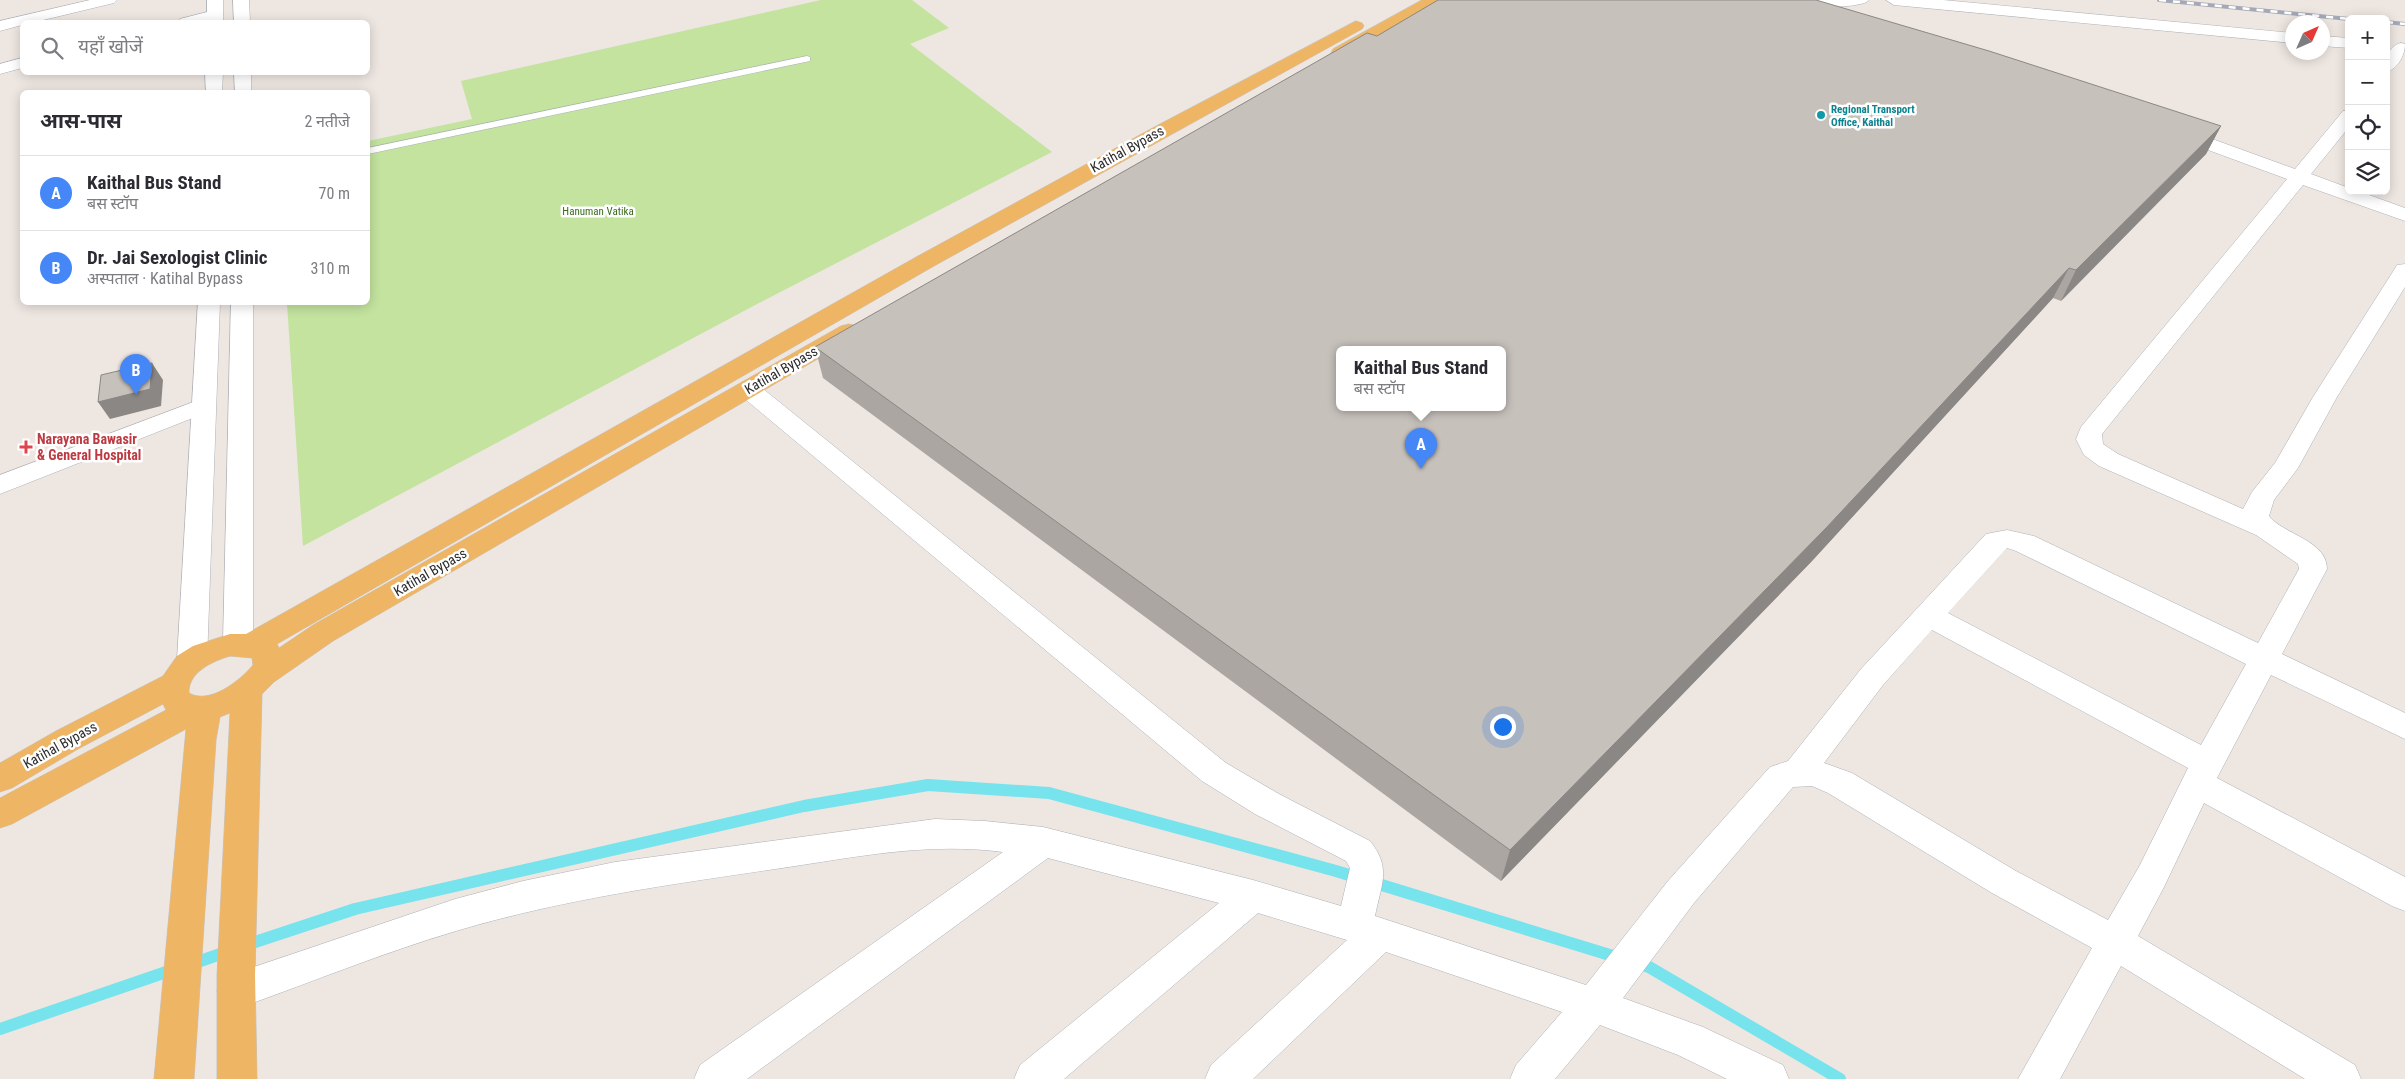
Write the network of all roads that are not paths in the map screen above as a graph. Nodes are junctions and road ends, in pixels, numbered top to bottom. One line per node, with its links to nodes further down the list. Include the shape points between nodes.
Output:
1 (109, 0): 9 (street)
2 (241, 0): 8 (street); 13 (street)
3 (1406, 0): 43 (main road, Katihal Bypass, via 926,261)
4 (1433, 0): 33 (main road, Katihal Bypass)
5 (1861, 0): 7 (street)
6 (1894, 0): 16 (street)
7 (1796, 6): 10 (street)
8 (215, 11): 12 (street)
9 (62, 17): 11 (street)
10 (1818, 19)
11 (41, 20)
12 (191, 20)
13 (242, 20)
14 (20, 23): 15 (street)
15 (0, 26)
16 (2285, 37)
17 (2330, 42): 18 (street)
18 (2345, 43)
19 (2397, 48): 21 (street)
20 (807, 59): 30 (lane)
21 (2390, 60)
22 (20, 64): 23 (street)
23 (0, 69)
24 (214, 75): 26 (street)
25 (242, 75): 27 (street)
26 (214, 90)
27 (242, 90)
28 (2345, 120): 31 (street)
29 (2157, 126): 31 (street)
30 (370, 151)
31 (2300, 177): 32 (street); 41 (street, via 2088,439 2097,452 2119,465)
32 (2405, 215)
33 (1045, 220)
34 (2405, 270): 41 (street, via 2312,417 2285,468 2257,506 2255,514)
35 (209, 305): 39 (street)
36 (242, 305): 43 (street)
37 (866, 322): 38 (main road, Katihal Bypass)
38 (748, 389): 46 (main road, Katihal Bypass, via 323,633); 56 (street, via 1214,772 1267,804 1358,851 1365,860)
39 (204, 405): 40 (street); 45 (street)
40 (0, 485)
41 (2266, 529): 44 (street, via 2305,553 2313,569)
42 (1929, 616): 44 (street, via 1996,541 2007,539 2024,543); 49 (street, via 1852,701); 50 (street)
43 (245, 644): 45 (main road, Katihal Bypass, via 220,648); 46 (main road, via 266,652 269,659)
44 (2264, 660): 48 (street); 50 (street)
45 (183, 673): 47 (main road, via 173,693 176,700 189,708); 51 (main road, Katihal Bypass)
46 (256, 682): 47 (main road, Katihal Bypass, via 234,698); 58 (main road)
47 (202, 708): 52 (main road, Katihal Bypass); 60 (main road)
48 (2405, 727)
49 (1799, 771): 57 (street, via 1819,774 1840,783 2004,882); 59 (street, via 1782,776 1681,892)
50 (2202, 773): 54 (street); 57 (street, via 2152,876)
51 (0, 779)
52 (0, 814)
53 (1044, 842): 55 (street); 58 (street, via 936,833 615,877 455,915); 62 (street)
54 (2405, 895)
55 (1253, 896): 56 (street); 63 (street)
56 (1366, 907): 59 (street); 64 (street)
57 (2115, 942): 67 (street); 68 (street)
58 (236, 983): 61 (main road)
59 (1603, 993): 65 (street); 66 (street)
60 (174, 1079)
61 (237, 1079)
62 (714, 1079)
63 (1034, 1079)
64 (1225, 1079)
65 (1530, 1079)
66 (1769, 1079)
67 (2038, 1079)
68 (2341, 1079)

